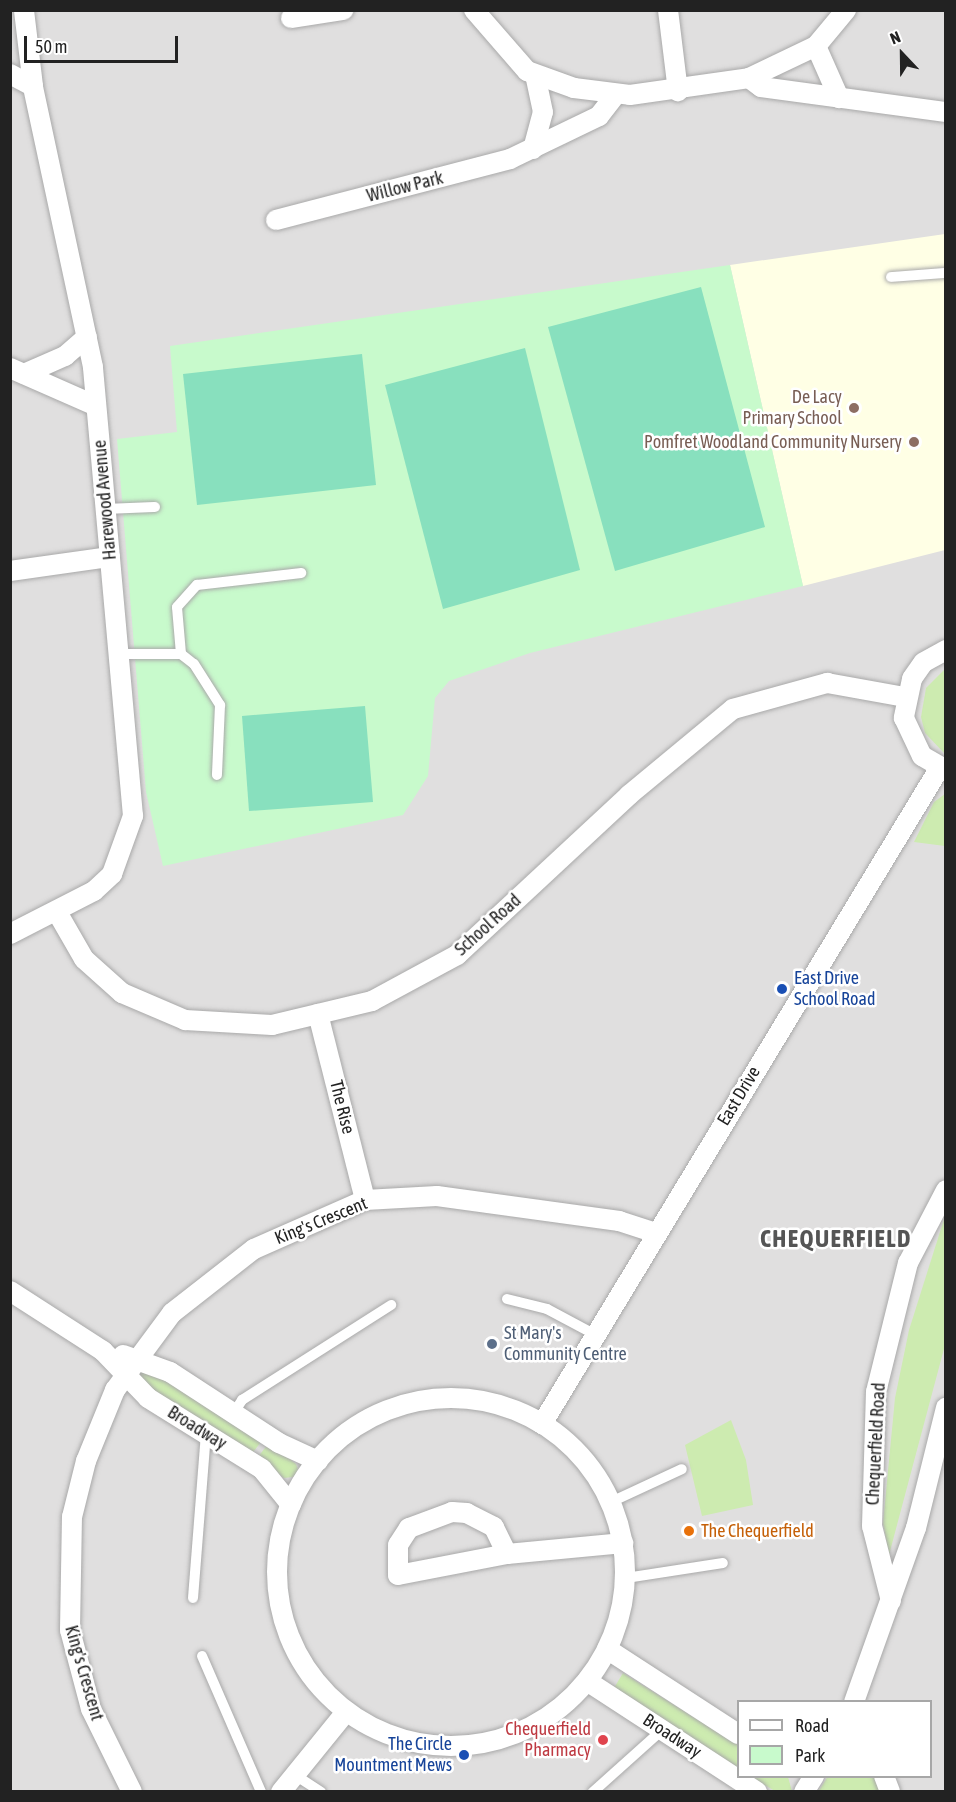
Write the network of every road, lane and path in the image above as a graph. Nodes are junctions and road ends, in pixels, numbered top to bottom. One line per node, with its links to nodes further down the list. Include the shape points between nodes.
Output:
1 (24, 10): 11 (street, Harewood Avenue)
2 (344, 10): 6 (street)
3 (474, 10): 9 (street, via 506,52)
4 (668, 10): 12 (street)
5 (846, 10): 7 (street)
6 (291, 18)
7 (816, 46): 10 (street); 14 (street)
8 (10, 74): 11 (street)
9 (535, 75): 13 (street); 16 (street, via 543,112)
10 (748, 78): 12 (street); 14 (street, via 761,87)
11 (33, 86): 20 (street, Harewood Avenue)
12 (678, 91): 13 (street)
13 (616, 94): 16 (street, Willow Park, via 599,116)
14 (840, 98): 15 (street)
15 (945, 112)
16 (533, 149): 17 (street, Willow Park, via 480,169)
17 (276, 220)
18 (945, 273): 19 (lane)
19 (891, 277)
20 (87, 337): 21 (street, via 65,356); 22 (street, Harewood Avenue)
21 (17, 371): 22 (street)
22 (96, 406): 24 (street, Harewood Avenue)
23 (155, 507): 24 (lane)
24 (104, 509): 25 (street, Harewood Avenue)
25 (110, 557): 26 (street); 29 (street, Harewood Avenue)
26 (10, 571)
27 (301, 573): 30 (lane, via 197,585 177,607)
28 (945, 650): 31 (street, via 923,663)
29 (119, 654): 30 (lane); 34 (street, Harewood Avenue, via 133,816 112,874 94,891)
30 (181, 654): 33 (lane, via 206,679 220,705)
31 (905, 697): 32 (street, via 910,739); 36 (street, School Road, via 827,683 733,709 629,795 457,955 372,1001)
32 (942, 770): 39 (street, East Drive)
33 (217, 775)
34 (57, 912): 35 (street, Harewood Avenue); 36 (street, School Road, via 84,959 122,993 185,1020 272,1025)
35 (10, 934)
36 (318, 1014): 38 (street, The Rise)
37 (945, 1190): 60 (street, Chequerfield Road, via 908,1263 876,1392 872,1526)
38 (365, 1200): 39 (street, King's Crescent, via 437,1196 619,1221); 45 (street, King's Crescent, via 254,1249 214,1275 172,1313)
39 (655, 1233): 43 (street, East Drive)
40 (10, 1291): 44 (street, Broadway)
41 (507, 1299): 43 (lane, via 547,1309)
42 (391, 1305): 48 (lane, via 242,1400)
43 (596, 1335): 49 (street, East Drive)
44 (103, 1351): 45 (street, Broadway); 46 (street, Broadway)
45 (136, 1358): 46 (street, King's Crescent); 48 (street, Broadway, via 170,1372)
46 (123, 1375): 50 (street, Broadway); 69 (street, King's Crescent, via 86,1461 72,1517 66,1597 92,1709)
47 (945, 1408): 60 (street, via 916,1528)
48 (233, 1414): 51 (street, Broadway)
49 (542, 1424): 51 (street, via 483,1400 441,1398 399,1405 360,1423); 53 (street, via 590,1466)
50 (206, 1434): 54 (street, Broadway, via 262,1469); 59 (lane)
51 (318, 1461): 54 (street)
52 (682, 1469): 53 (lane)
53 (611, 1502): 55 (street)
54 (291, 1505): 65 (street, via 276,1564 279,1606 298,1655 315,1682)
55 (623, 1543): 56 (street); 58 (street)
56 (507, 1554): 56 (street, via 494,1527 484,1519 452,1512 409,1528 396,1561 398,1575)
57 (723, 1563): 58 (lane)
58 (626, 1578): 61 (street)
59 (192, 1598)
60 (891, 1601): 64 (street)
61 (607, 1649): 63 (street); 67 (street, Broadway)
62 (202, 1656): 70 (lane)
63 (587, 1680): 65 (street, via 542,1721 477,1745 408,1741); 66 (street, Broadway)
64 (854, 1700)
65 (346, 1712): 68 (street)
66 (662, 1730): 73 (lane); 74 (street, Broadway)
67 (737, 1733)
68 (295, 1775): 71 (street); 72 (lane)
69 (132, 1791)
70 (261, 1791)
71 (281, 1791)
72 (321, 1791)
73 (593, 1791)
74 (757, 1791)

